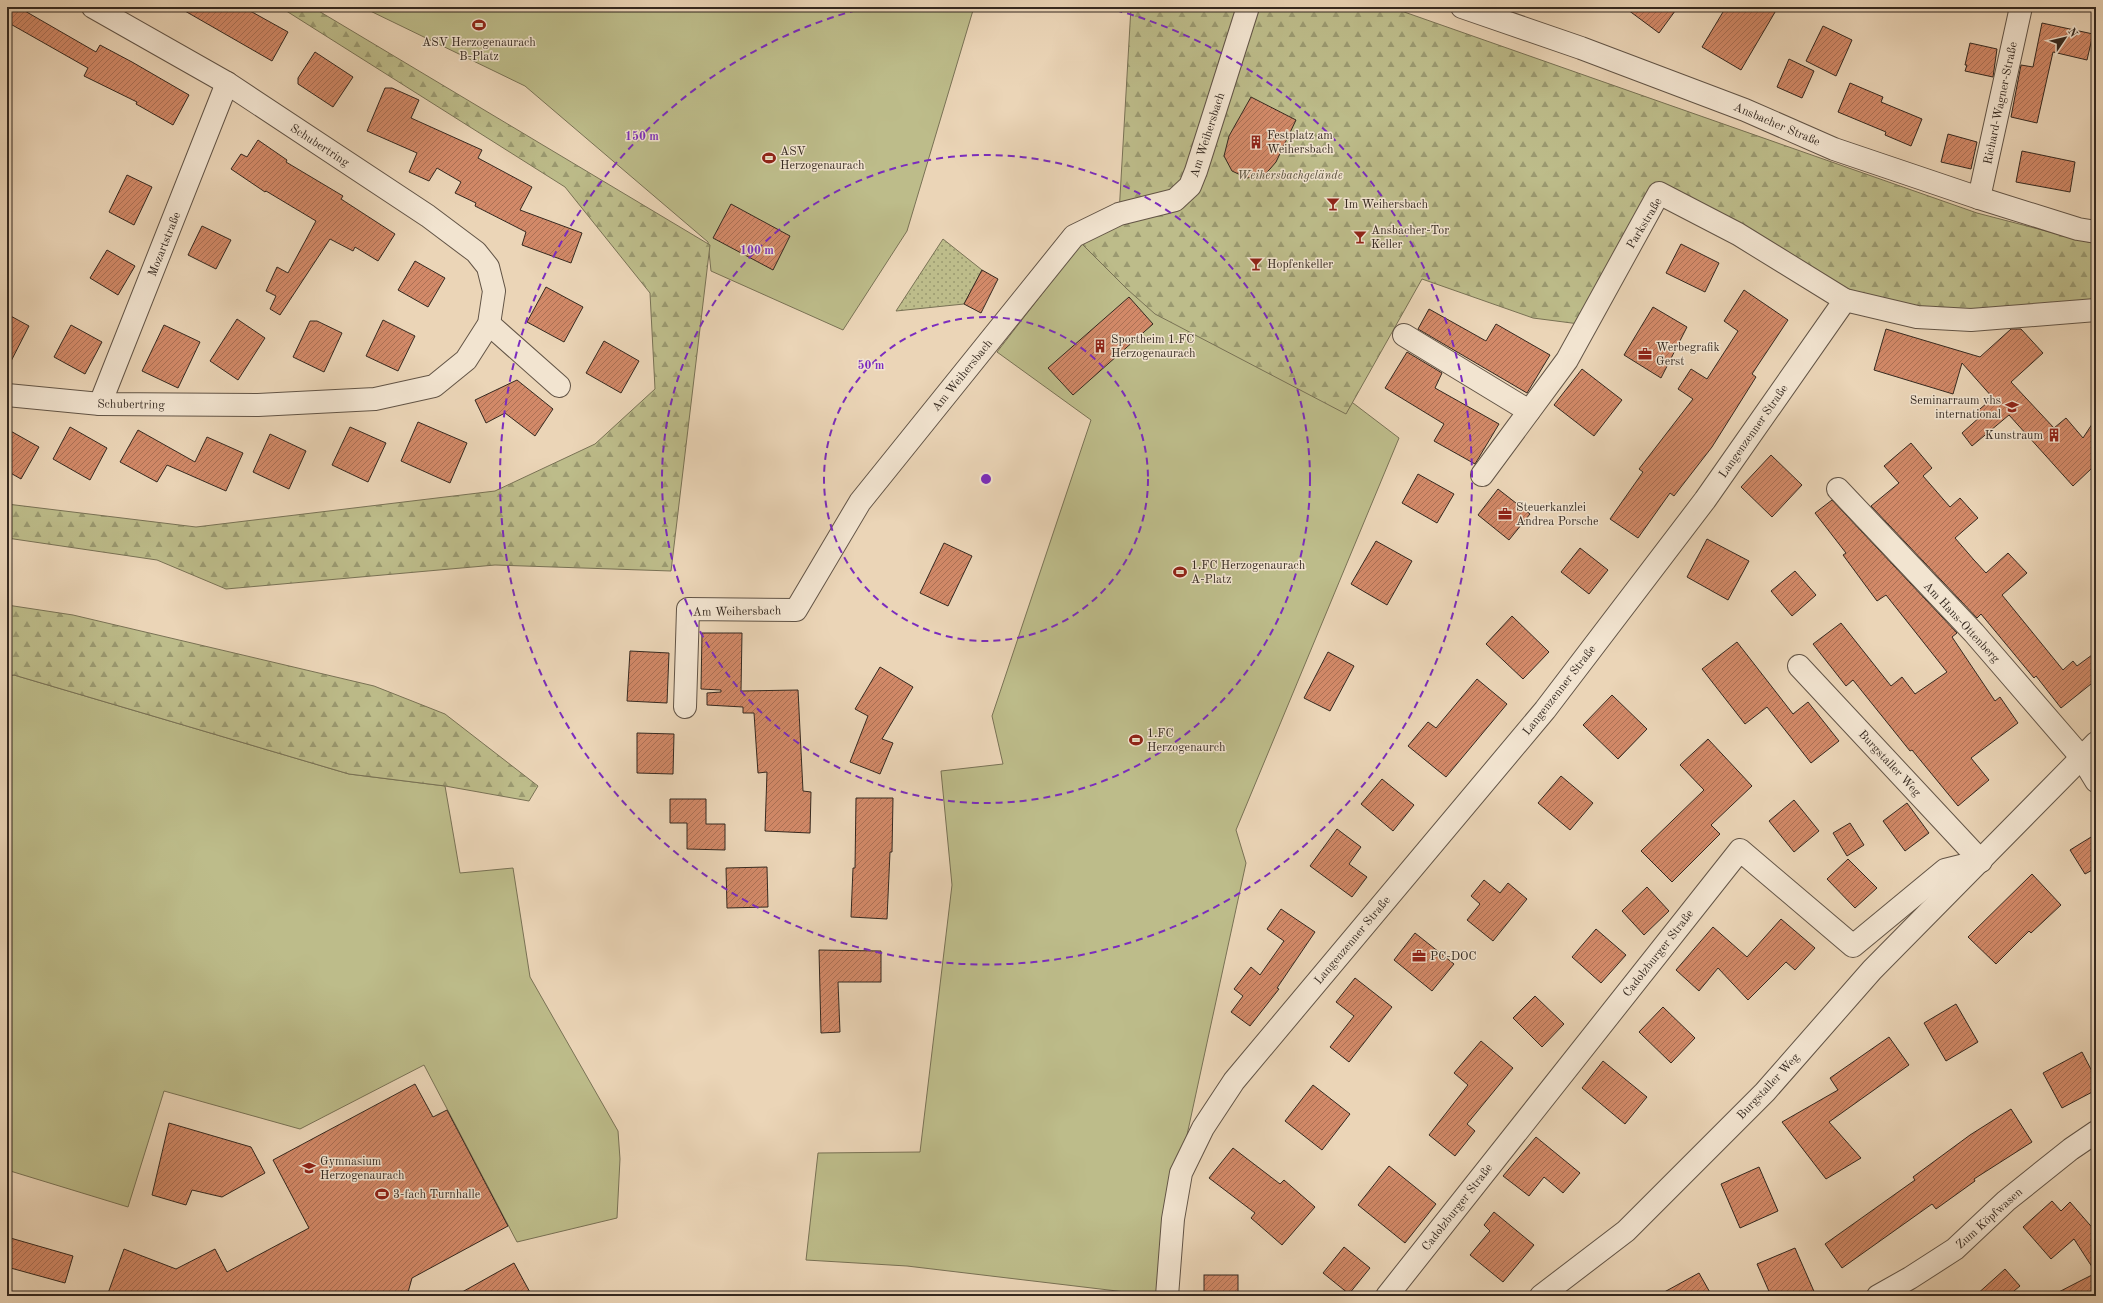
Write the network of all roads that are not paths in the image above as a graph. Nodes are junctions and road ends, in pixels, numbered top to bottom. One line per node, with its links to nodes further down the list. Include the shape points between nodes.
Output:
1 (93, 7): 5 (street, Schubertring)
2 (1248, 7): 19 (street, Am Weihersbach, via 1190,186 1175,200 1120,214 1074,236 860,502 796,610 688,609)
3 (1462, 7): 6 (street, Ansbacher Straße, via 1581,48 1745,110 1834,149)
4 (2021, 7): 6 (street, Richard-Wagner-Straße)
5 (227, 83): 10 (street, Schubertring, via 428,216 476,252 488,267 494,290); 14 (street, Mozartstraße)
6 (1979, 198): 7 (street, Ansbacher Straße, via 2078,229)
7 (2096, 232)
8 (1845, 300): 9 (street, via 1917,317 1971,320); 15 (street, Parkstraße, via 1738,234 1659,193 1567,360); 24 (street, Langenzenner Straße, via 1705,500 1545,710 1234,1081 1203,1128 1181,1173 1173,1219)
9 (2096, 310)
10 (489, 324): 12 (street); 14 (street, Schubertring, via 466,360 434,386 375,399 258,405)
11 (1404, 336): 15 (street)
12 (559, 386)
13 (7, 395): 14 (street, Schubertring)
14 (100, 404)
15 (1529, 411): 16 (street, Parkstraße)
16 (1482, 475)
17 (1838, 489): 20 (street, Am Hans-Ottenberg)
18 (1798, 666): 22 (street, Burgstaller Weg)
19 (685, 708)
20 (2089, 750): 21 (street, Am Hans-Ottenberg); 22 (street, Burgstaller Weg)
21 (2096, 781)
22 (1981, 860): 25 (street, Cadolzburger Straße, via 1945,870 1853,946 1740,850); 26 (street, Burgstaller Weg, via 1872,970 1765,1092 1632,1225)
23 (2096, 1132): 27 (street, Zum Köpfwasen, via 2006,1201 1955,1249)
24 (1167, 1296)
25 (1387, 1296)
26 (1541, 1296)
27 (1878, 1296)

